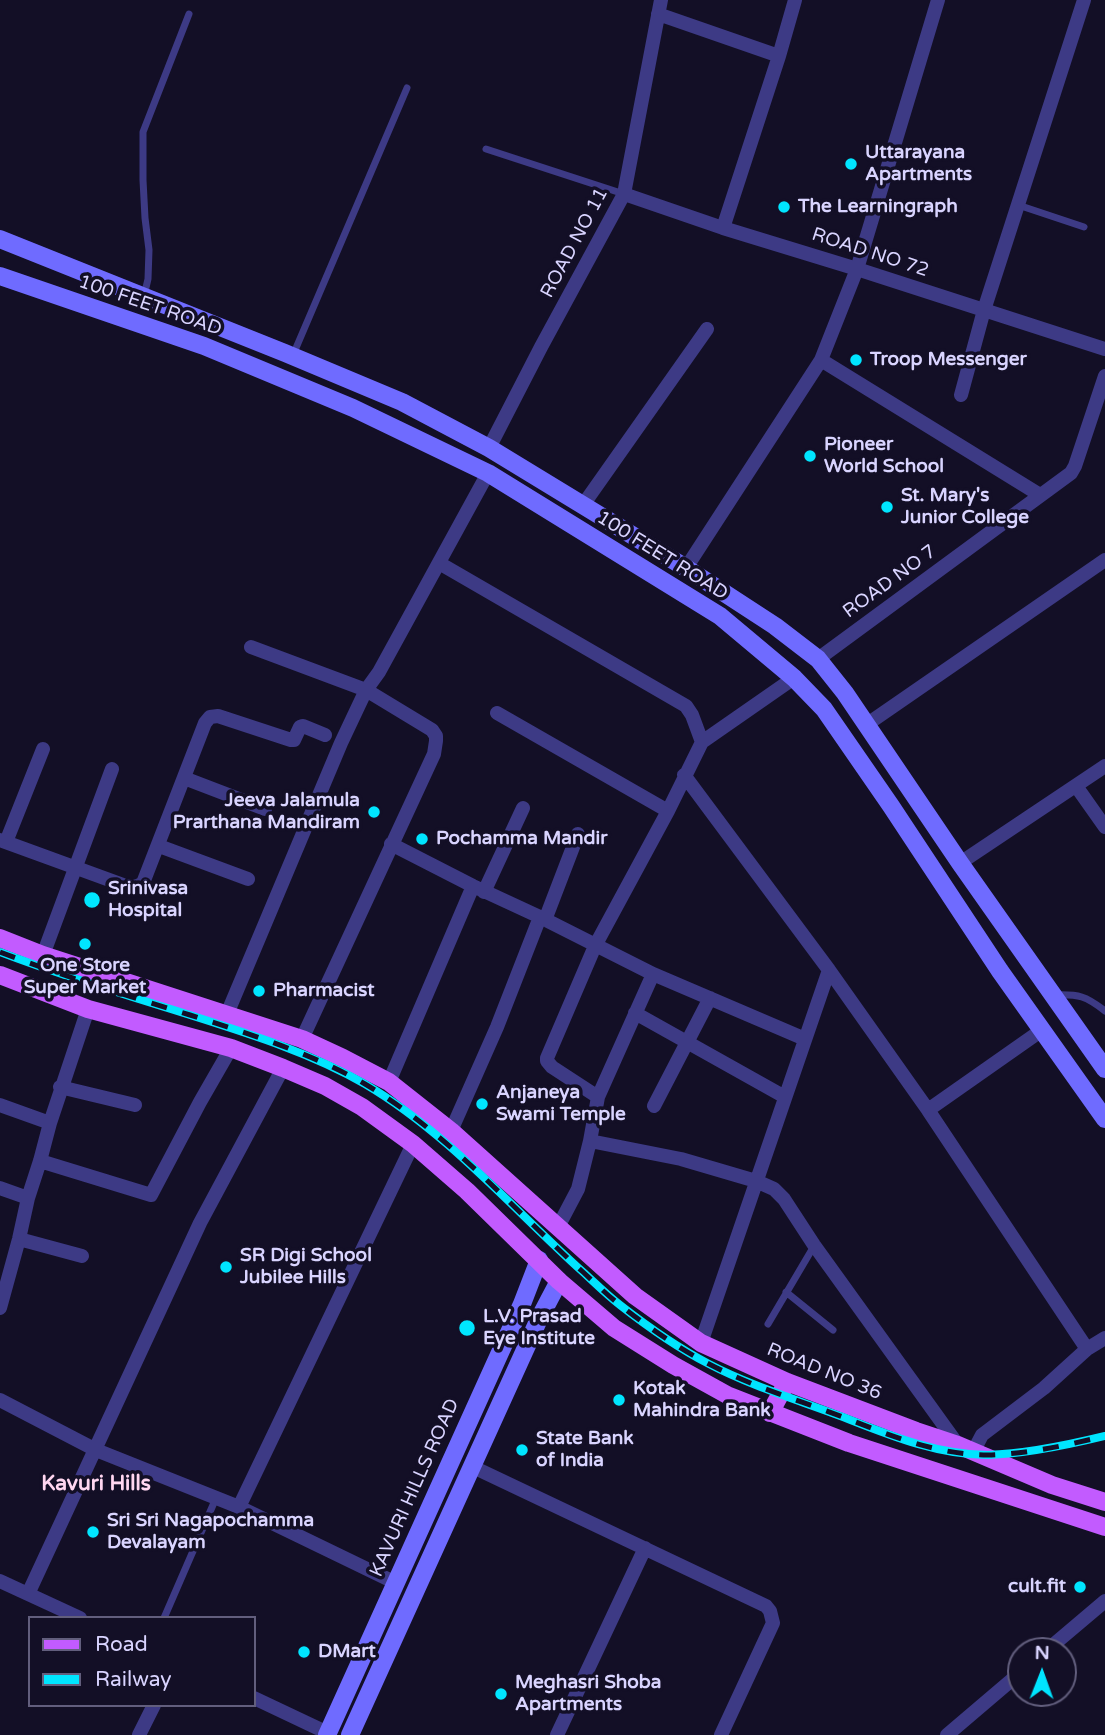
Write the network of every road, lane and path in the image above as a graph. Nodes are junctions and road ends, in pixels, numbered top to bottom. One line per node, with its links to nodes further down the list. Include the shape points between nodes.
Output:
1 (795, 0): 6 (street)
2 (939, 0): 14 (street)
3 (1084, 0): 10 (street)
4 (660, 7): 6 (street); 9 (street, ROAD NO 11)
5 (189, 14): 16 (lane, via 143,132 149,250)
6 (779, 56): 12 (street)
7 (407, 88): 20 (lane)
8 (486, 149): 9 (lane)
9 (624, 194): 12 (street, ROAD NO 72); 24 (street, ROAD NO 11)
10 (1018, 205): 11 (lane); 17 (street)
11 (1084, 227)
12 (723, 228): 14 (street, ROAD NO 72)
13 (0, 239): 16 (main road, 100 FEET ROAD)
14 (857, 269): 17 (street, ROAD NO 72); 21 (street)
15 (0, 276): 25 (main road, 100 FEET ROAD, via 204,346 353,408)
16 (144, 296): 20 (main road, 100 FEET ROAD)
17 (984, 310): 19 (street, ROAD NO 72); 23 (street)
18 (707, 329): 27 (street)
19 (1105, 349)
20 (293, 356): 24 (main road, 100 FEET ROAD, via 402,402)
21 (821, 360): 26 (street); 30 (street)
22 (1105, 376): 26 (street, ROAD NO 7, via 1076,466)
23 (961, 395)
24 (489, 448): 27 (main road, 100 FEET ROAD)
25 (488, 473): 29 (street); 33 (main road, 100 FEET ROAD, via 720,616)
26 (1040, 495): 32 (street, ROAD NO 7)
27 (583, 505): 30 (main road, 100 FEET ROAD)
28 (1105, 560): 36 (street)
29 (439, 563): 34 (street); 38 (street, via 686,706)
30 (686, 568): 32 (main road, 100 FEET ROAD)
31 (251, 647): 34 (street)
32 (818, 659): 36 (main road, 100 FEET ROAD)
33 (794, 678): 38 (street); 51 (main road, 100 FEET ROAD, via 824,709)
34 (366, 690): 53 (street, via 436,736 434,754); 71 (street)
35 (497, 713): 47 (street)
36 (866, 725): 48 (main road, 100 FEET ROAD)
37 (325, 735): 43 (street, via 303,726 291,740 218,716 210,718)
38 (702, 742): 42 (street)
39 (43, 749): 52 (street)
40 (1105, 765): 44 (street)
41 (112, 769): 56 (street)
42 (684, 775): 47 (street); 63 (street)
43 (184, 778): 46 (street); 54 (street)
44 (1076, 786): 49 (street); 55 (street)
45 (523, 808): 58 (street)
46 (265, 809)
47 (668, 811): 61 (street)
48 (934, 825): 51 (main road); 55 (main road, 100 FEET ROAD)
49 (1105, 827)
50 (578, 834): 59 (street)
51 (914, 840): 72 (main road, 100 FEET ROAD)
52 (3, 841): 56 (street)
53 (391, 844): 58 (street); 73 (street)
54 (159, 846): 56 (street, via 141,886 126,886); 57 (street)
55 (960, 863): 66 (main road, 100 FEET ROAD)
56 (74, 868): 62 (street)
57 (248, 879)
58 (478, 889): 59 (street); 79 (street)
59 (542, 918): 61 (street); 89 (street)
60 (0, 938): 62 (main road, ROAD NO 36)
61 (595, 946): 64 (street); 81 (street, via 547,1062)
62 (43, 955): 71 (main road, ROAD NO 36)
63 (829, 970): 74 (street); 86 (street)
64 (653, 974): 67 (street); 70 (street)
65 (0, 975): 68 (main road)
66 (1053, 995): 69 (lane, via 1089,999); 78 (main road, 100 FEET ROAD)
67 (710, 998): 74 (street); 75 (street)
68 (88, 1009): 76 (main road); 80 (street)
69 (1105, 1012)
70 (635, 1013): 75 (street); 81 (street)
71 (228, 1014): 73 (main road, ROAD NO 36)
72 (1042, 1030): 86 (street); 87 (main road, 100 FEET ROAD)
73 (302, 1039): 79 (main road, ROAD NO 36)
74 (805, 1039): 82 (street)
75 (688, 1042): 82 (street); 85 (street)
76 (231, 1048): 77 (main road); 92 (street, via 150,1195)
77 (283, 1068): 91 (main road, via 362,1107); 115 (street, via 200,1223)
78 (1105, 1068)
79 (389, 1082): 89 (main road, ROAD NO 36)
80 (60, 1087): 84 (street); 88 (street)
81 (598, 1097): 90 (street)
82 (785, 1097): 93 (street)
83 (0, 1105): 88 (street)
84 (135, 1105)
85 (654, 1106)
86 (928, 1110): 110 (street)
87 (1105, 1119)
88 (50, 1123): 92 (street)
89 (452, 1131): 96 (main road, ROAD NO 36)
90 (590, 1141): 93 (street, via 681,1159); 96 (street, via 578,1189)
91 (413, 1144): 100 (main road); 119 (street)
92 (40, 1161): 95 (street)
93 (756, 1181): 98 (street, via 784,1199); 109 (street)
94 (0, 1188): 95 (street)
95 (28, 1198): 97 (street)
96 (558, 1227): 109 (main road, ROAD NO 36, via 635,1296)
97 (19, 1239): 99 (street); 103 (street)
98 (814, 1245): 102 (lane); 114 (street)
99 (82, 1256)
100 (539, 1260): 101 (main road); 104 (main road, KAVURI HILLS ROAD)
101 (559, 1281): 106 (main road); 113 (main road, via 614,1328 673,1365)
102 (786, 1293): 105 (lane); 107 (lane)
103 (0, 1308)
104 (515, 1320): 106 (main road); 123 (main road, KAVURI HILLS ROAD)
105 (768, 1324)
106 (535, 1328): 116 (main road)
107 (833, 1330)
108 (1105, 1338): 110 (street)
109 (701, 1343): 111 (main road, ROAD NO 36)
110 (1087, 1349): 114 (street)
111 (787, 1382): 113 (main road); 114 (main road, ROAD NO 36)
112 (0, 1400): 115 (street)
113 (770, 1413): 120 (main road)
114 (966, 1448): 118 (main road, ROAD NO 36)
115 (96, 1450): 117 (street); 124 (street)
116 (473, 1466): 121 (street); 134 (main road)
117 (216, 1498): 119 (street); 127 (lane)
118 (1105, 1502)
119 (239, 1507): 123 (street)
120 (1105, 1528)
121 (645, 1548): 135 (street); 136 (street, via 766,1606 773,1618)
122 (0, 1581): 124 (street)
123 (396, 1583): 132 (main road, KAVURI HILLS ROAD)
124 (28, 1594): 126 (street)
125 (1105, 1601): 128 (street)
126 (76, 1616)
127 (165, 1616)
128 (1063, 1637)
129 (1007, 1684): 137 (street)
130 (256, 1699): 132 (street, KAVURI HILLS ROAD)
131 (153, 1707): 133 (street)
132 (328, 1734)
133 (139, 1735)
134 (351, 1735)
135 (557, 1735)
136 (720, 1735)
137 (947, 1735)

